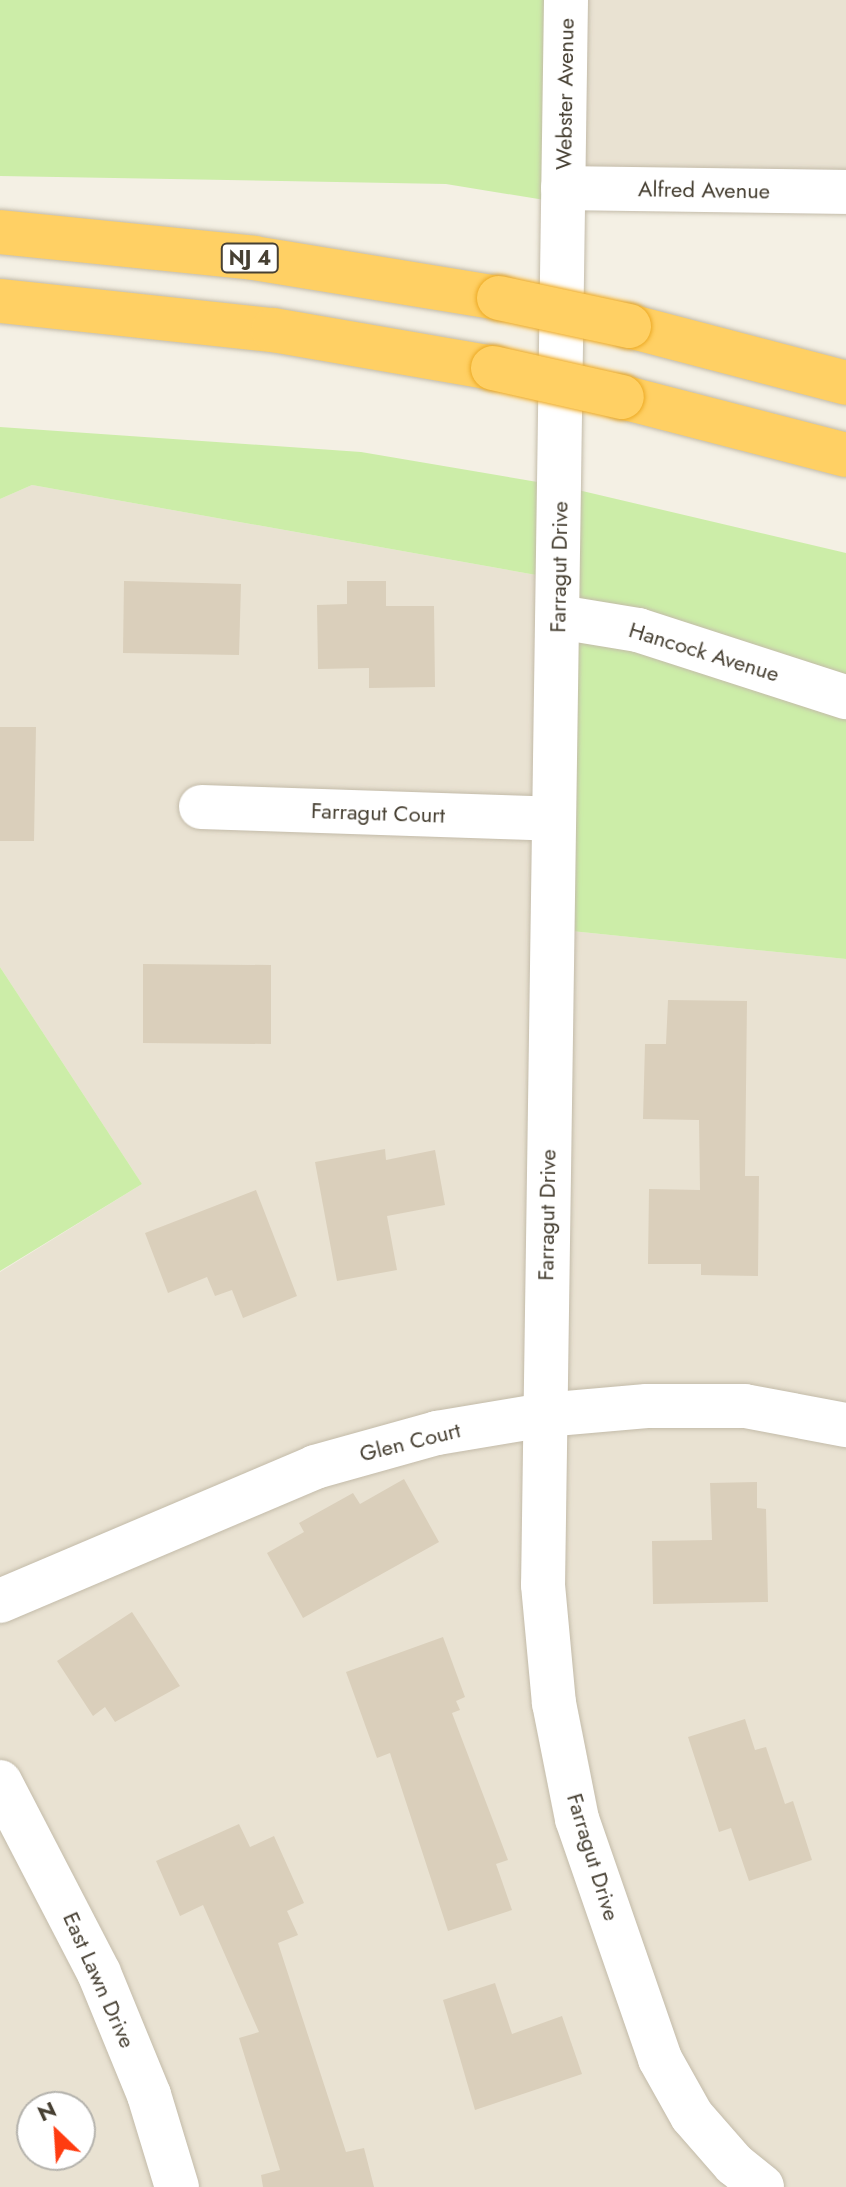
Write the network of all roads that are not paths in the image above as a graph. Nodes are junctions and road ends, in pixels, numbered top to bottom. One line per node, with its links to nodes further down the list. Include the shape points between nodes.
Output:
1 (566, 0): 2 (street, Webster Avenue)
2 (563, 188): 3 (street, Alfred Avenue); 8 (street, Farragut Drive)
3 (846, 192)
4 (0, 232): 6 (highway, NJ 4, bridge, via 254,258 499,298)
5 (0, 301): 7 (highway, bridge, via 273,330 493,368)
6 (846, 383)
7 (837, 454)
8 (559, 617): 9 (street, Hancock Avenue, via 638,630); 11 (street, Farragut Drive)
9 (846, 697)
10 (201, 807): 11 (street, Farragut Court)
11 (554, 819): 12 (street, Farragut Drive)
12 (544, 1415): 13 (street, Glen Court, via 647,1406 745,1406); 14 (street, Glen Court, via 437,1433 315,1467); 17 (street, Farragut Drive, via 544,1600 554,1703 577,1819 660,2059 692,2116)
13 (846, 1425)
14 (0, 1601)
15 (0, 1782): 16 (street, East Lawn Drive, via 99,1973 149,2095)
16 (177, 2187)
17 (762, 2187)

